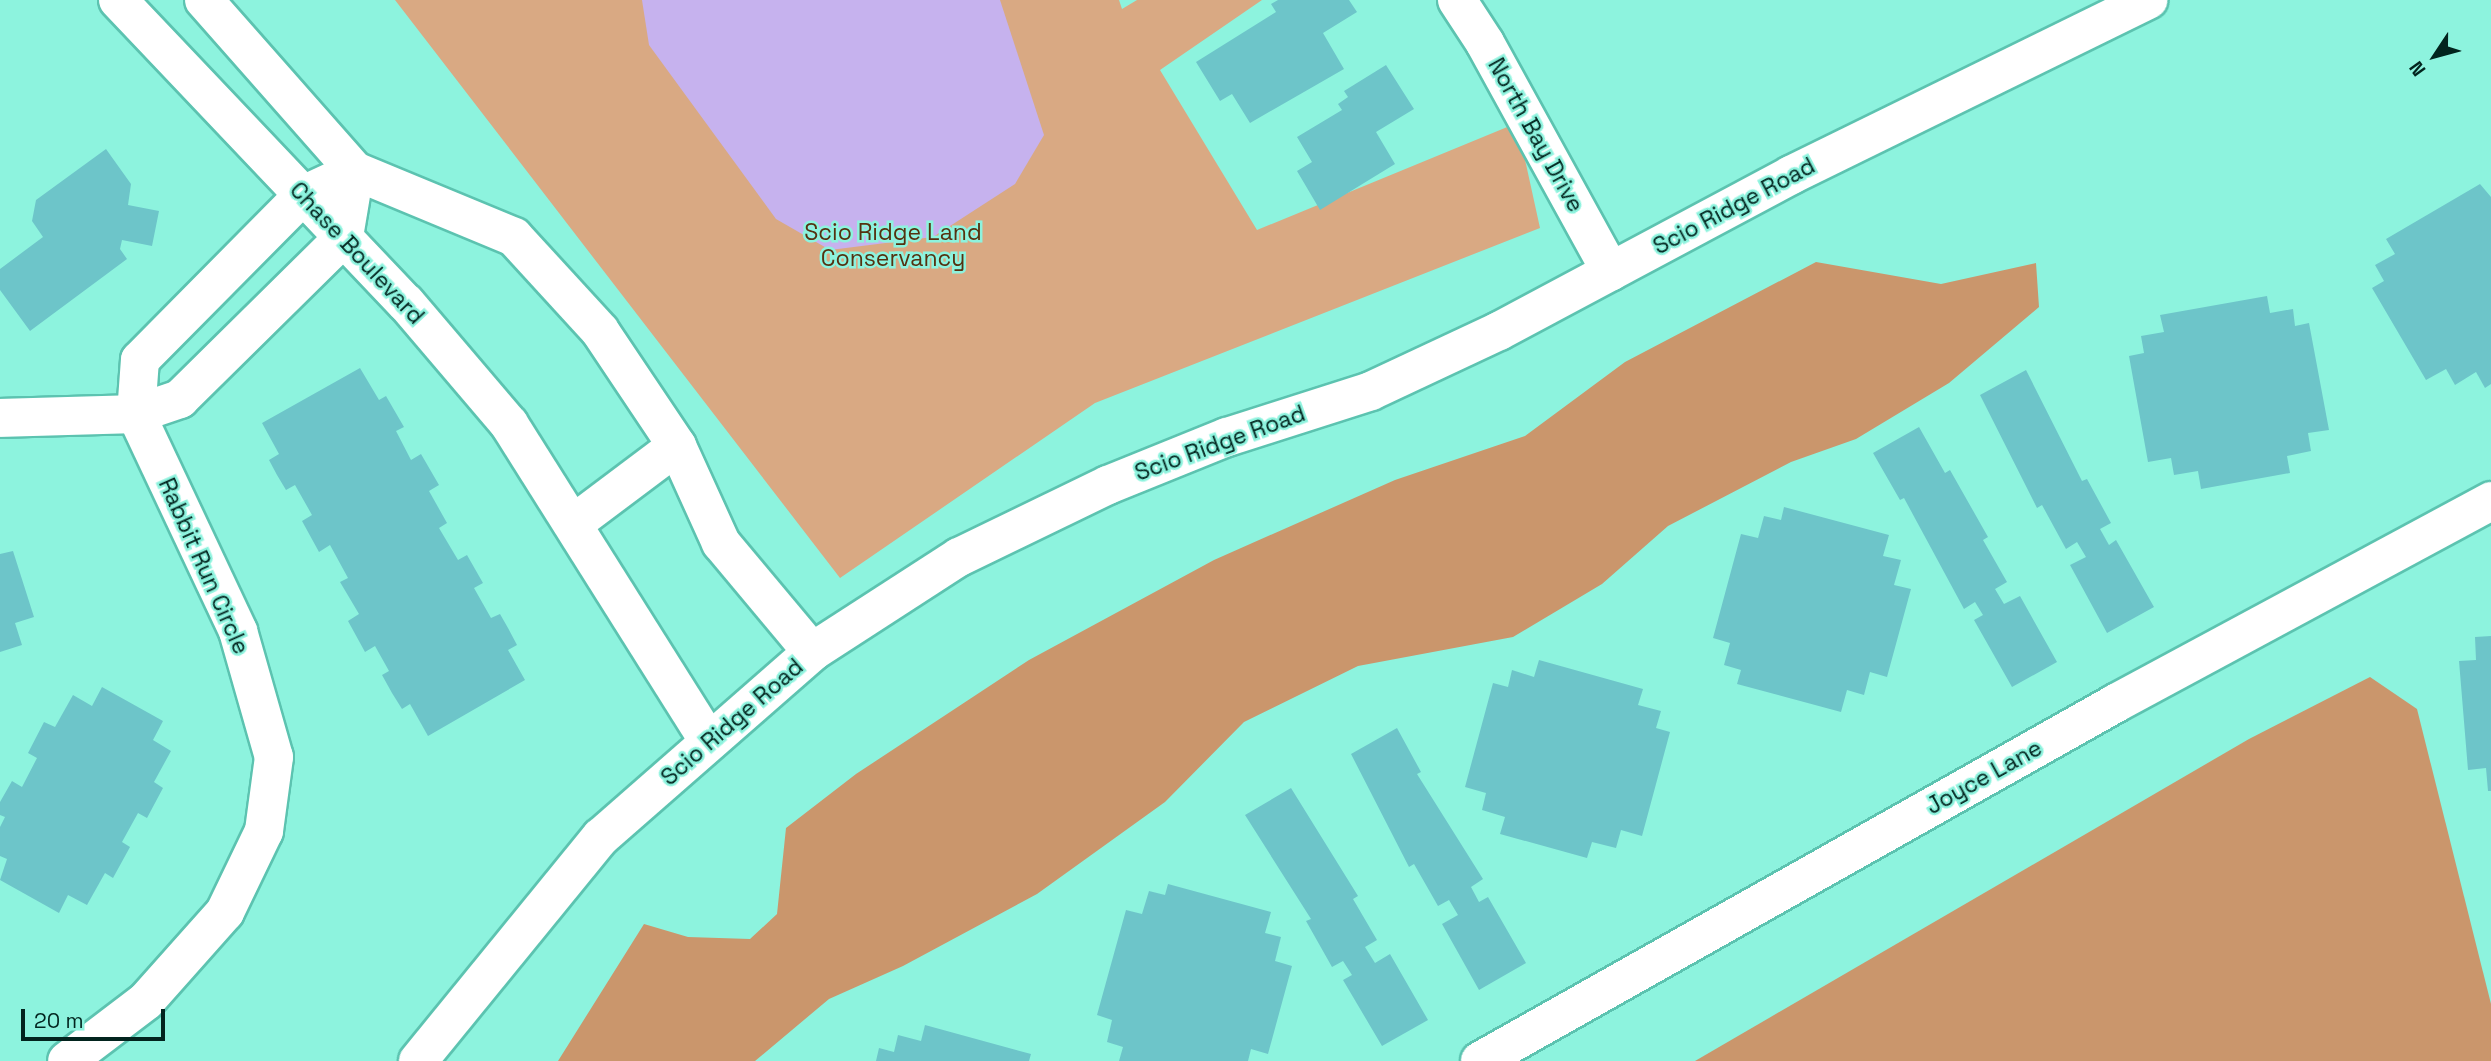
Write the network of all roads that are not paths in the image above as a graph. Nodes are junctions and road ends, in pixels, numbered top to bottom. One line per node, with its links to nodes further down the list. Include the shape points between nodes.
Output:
1 (118, 0): 6 (street, Chase Boulevard)
2 (204, 0): 5 (street)
3 (1457, 0): 8 (street, North Bay Drive)
4 (2148, 0): 8 (street, Scio Ridge Road, via 1791,174)
5 (355, 171): 6 (street, Rabbit Run Circle); 7 (street); 11 (street, via 514,237 600,331)
6 (303, 195): 7 (street, Chase Boulevard); 9 (street, Rabbit Run Circle, via 140,360)
7 (344, 237): 9 (street, via 180,399); 13 (street, Chase Boulevard, via 509,424)
8 (1611, 272): 14 (street, Scio Ridge Road, via 1371,391 1227,437 1108,485 959,557)
9 (136, 414): 10 (street); 16 (street, Rabbit Run Circle, via 238,631 274,757 264,831 225,912 146,1001)
10 (0, 418)
11 (677, 446): 13 (street); 14 (street, via 721,543)
12 (2491, 500): 18 (street, Joyce Lane, via 2116,703)
13 (573, 524): 15 (street, Chase Boulevard)
14 (812, 652): 15 (street, Scio Ridge Road)
15 (709, 741): 17 (street, Scio Ridge Road, via 601,837)
16 (67, 1061)
17 (418, 1061)
18 (1480, 1061)

